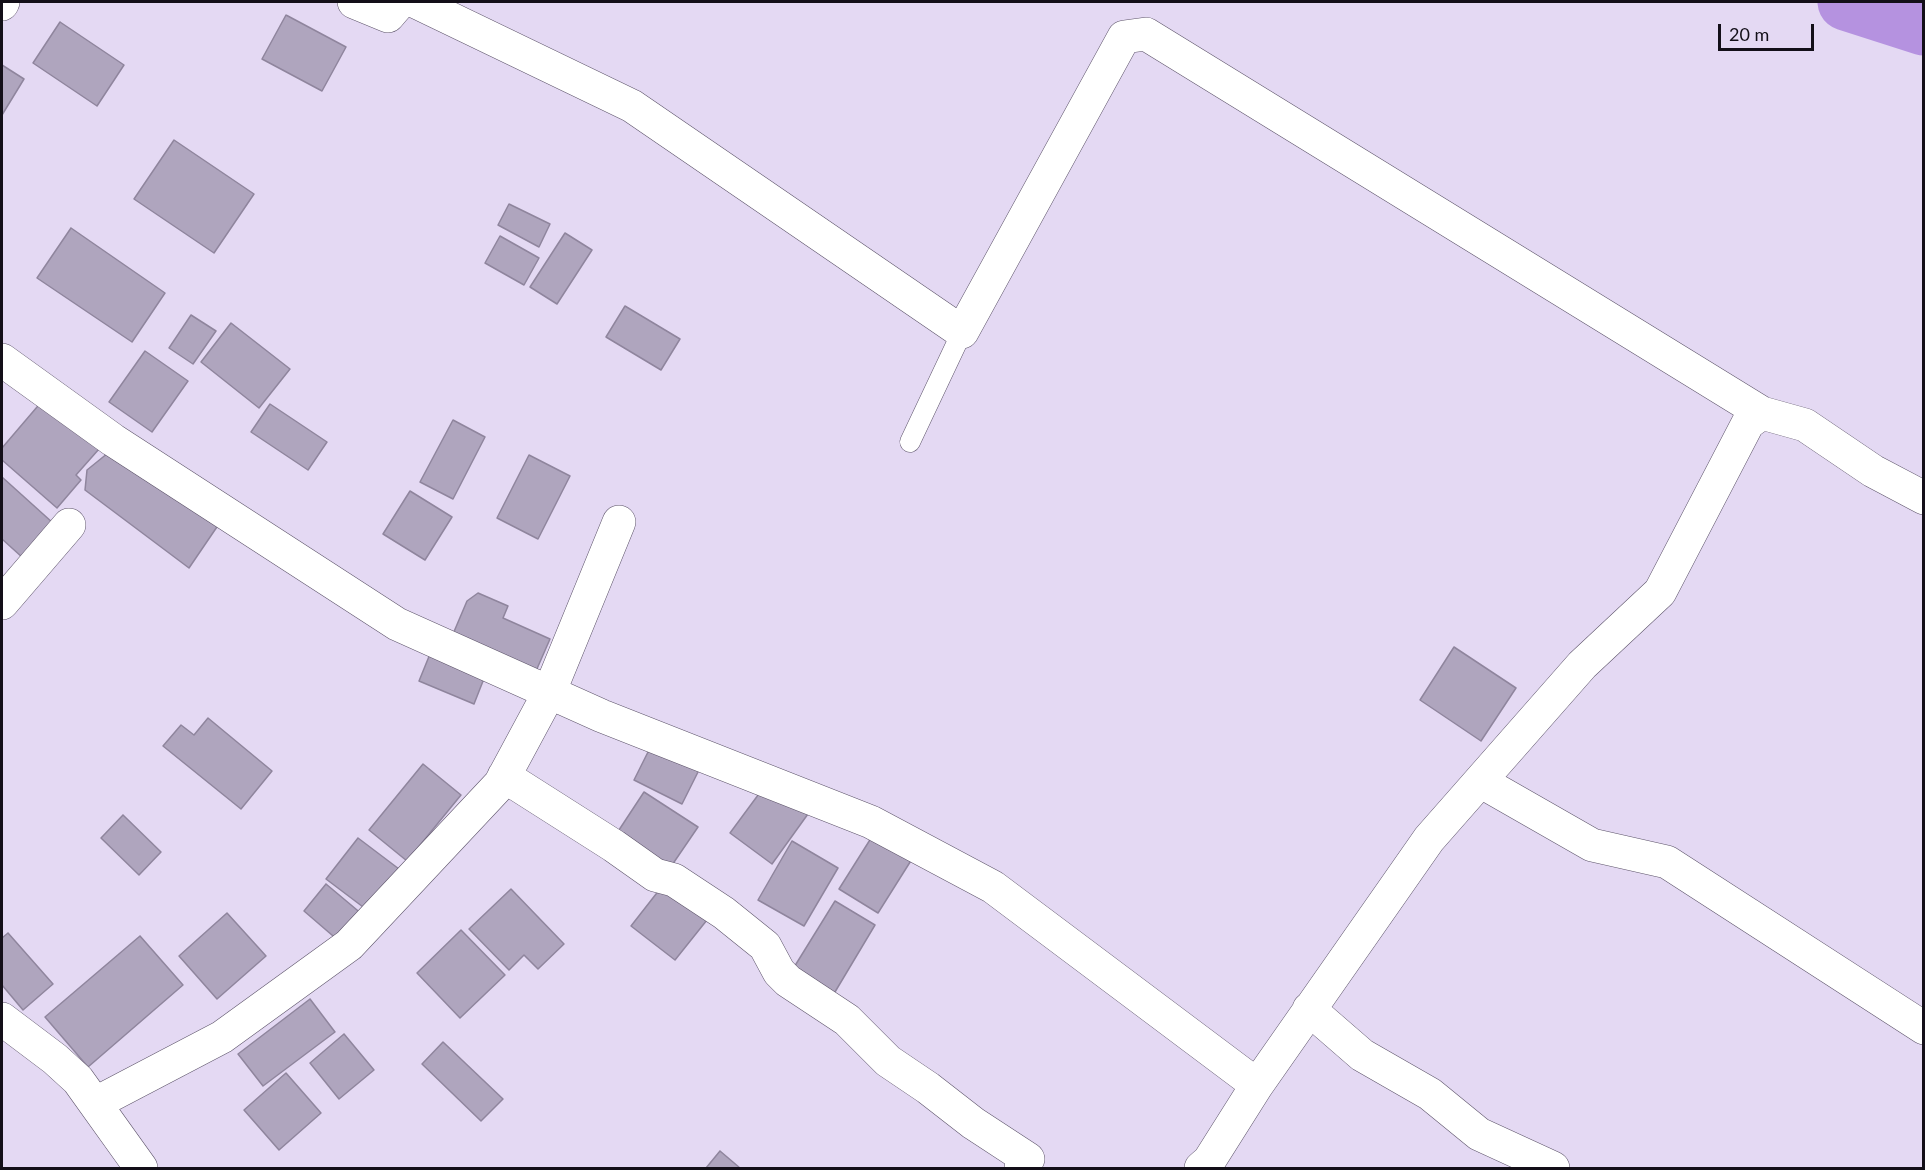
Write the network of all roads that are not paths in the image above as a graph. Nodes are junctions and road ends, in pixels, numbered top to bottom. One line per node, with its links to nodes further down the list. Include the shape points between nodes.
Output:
1 (354, 2): 2 (street, via 388,16)
2 (400, 2)
3 (416, 2): 4 (street, via 632,106)
4 (962, 332): 6 (street, via 1124,37 1146,34); 7 (lane)
5 (2, 360): 12 (street, via 113,440 397,624)
6 (1762, 413): 8 (street, via 1805,425 1873,471); 14 (street, via 1748,423 1660,592 1582,666)
7 (910, 442)
8 (1923, 498)
9 (619, 522): 12 (street)
10 (69, 525): 11 (street)
11 (2, 603)
12 (549, 693): 13 (street); 18 (street, via 871,822 993,887)
13 (504, 776): 19 (street, via 349,945 222,1037); 21 (street, via 655,875 674,880 724,913 765,946 788,981 847,1020 888,1060 1029,1159)
14 (1480, 782): 15 (street, via 1429,839); 17 (street, via 1592,845 1667,862)
15 (1309, 1009): 18 (street); 23 (street, via 1362,1055 1430,1094 1479,1134)
16 (2, 1018): 19 (street, via 55,1059)
17 (1923, 1028)
18 (1257, 1084): 22 (street)
19 (96, 1103): 20 (street)
20 (141, 1168)
21 (1021, 1168)
22 (1201, 1168)
23 (1553, 1168)

